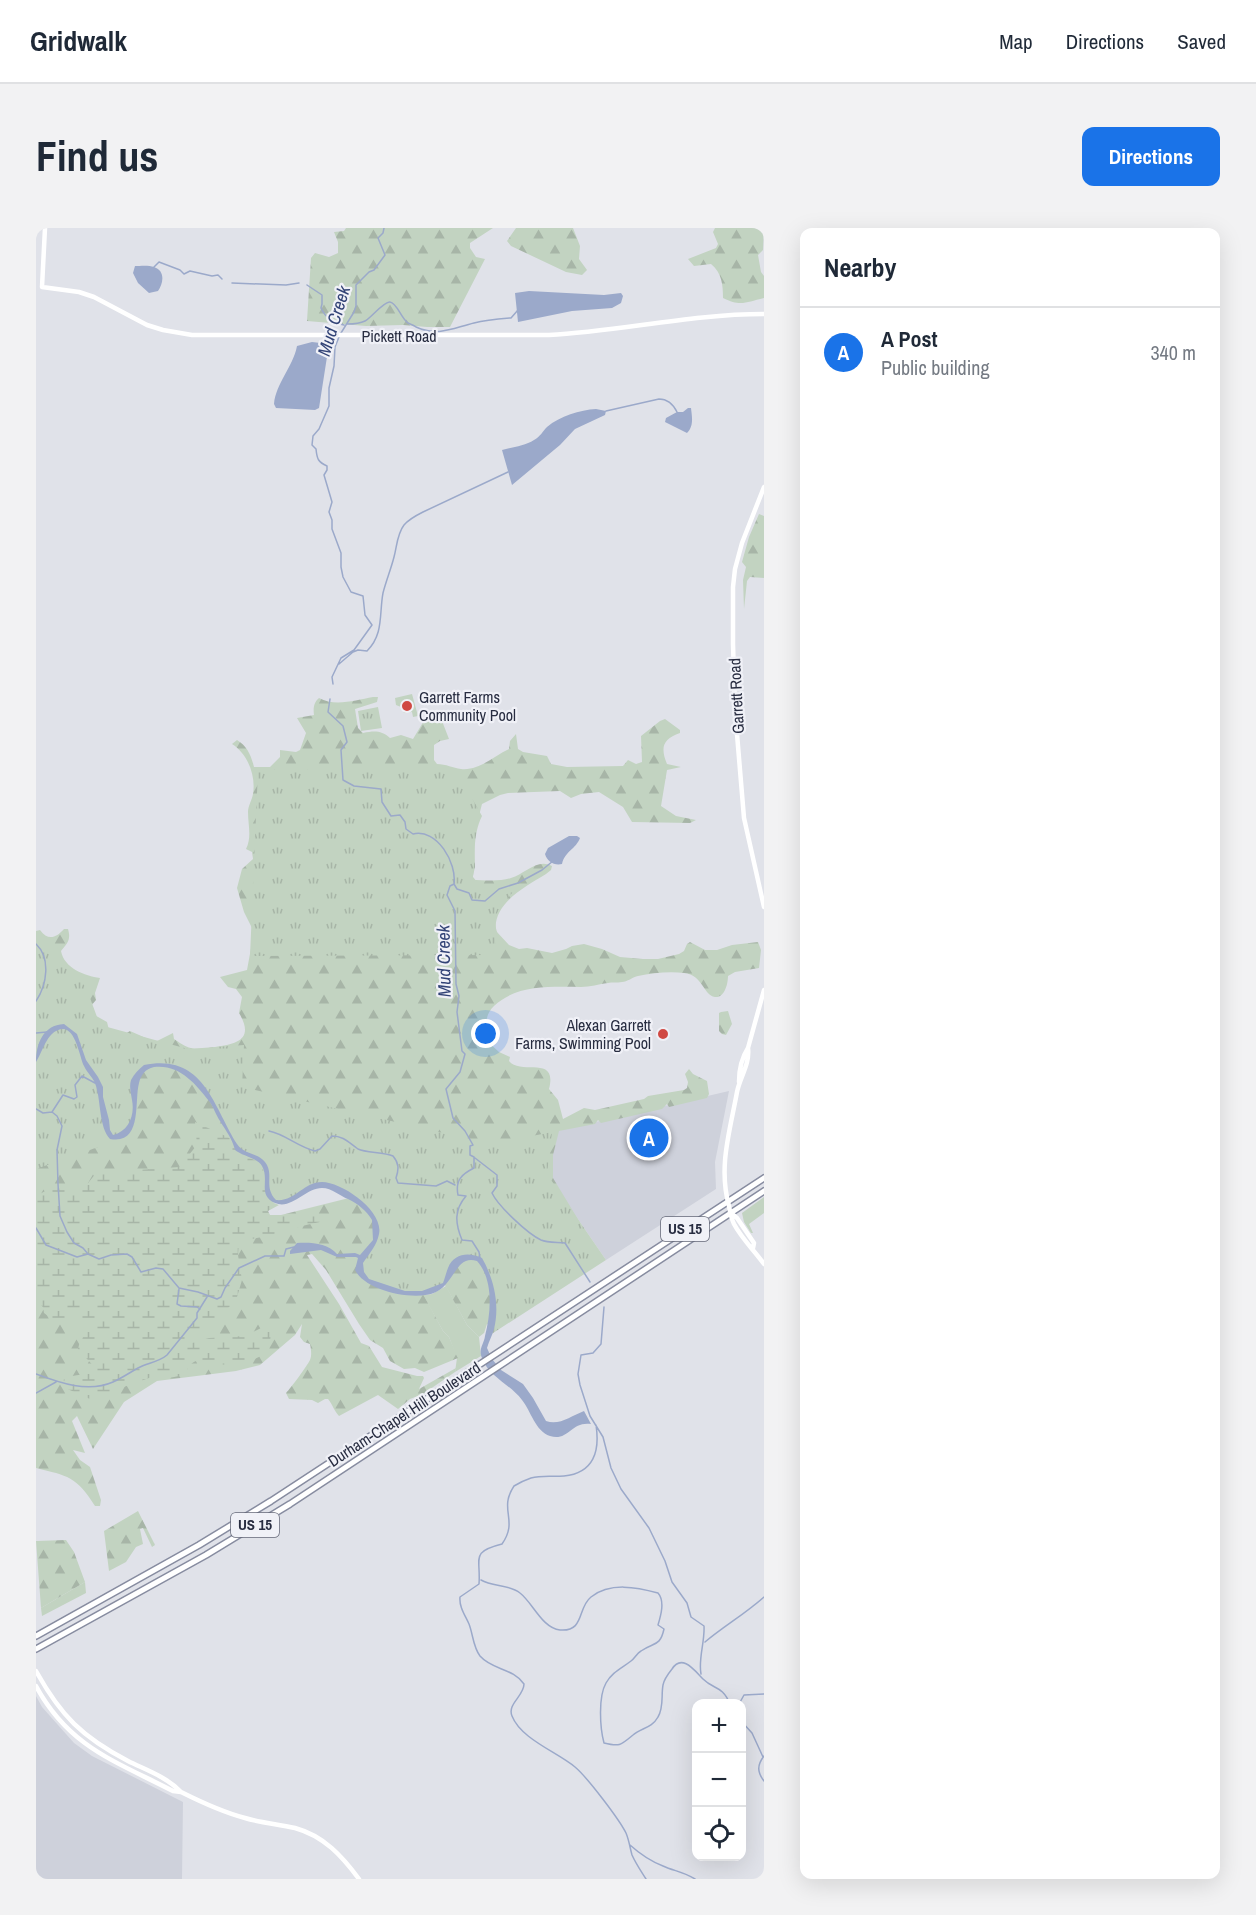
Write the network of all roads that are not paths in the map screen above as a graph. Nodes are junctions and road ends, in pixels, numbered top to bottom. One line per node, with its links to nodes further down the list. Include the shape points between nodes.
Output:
1 (45, 228): 2 (street, Pickett Road, via 42,287 79,292 142,323 182,334 549,335)
2 (764, 314)
3 (764, 487): 4 (street, Garrett Road, via 735,569 733,644 744,818)
4 (764, 907)
5 (764, 990): 8 (street, via 724,1156)
6 (764, 1178): 8 (highway, Durham-Chapel Hill Boulevard / US 15)
7 (764, 1191): 9 (highway, Durham-Chapel Hill Boulevard / US 15)
8 (728, 1202): 9 (street); 11 (highway, Durham-Chapel Hill Boulevard / US 15, via 280,1496)
9 (731, 1213): 10 (street, via 754,1243 753,1248); 12 (highway, Durham-Chapel Hill Boulevard / US 15, via 249,1530)
10 (764, 1264)
11 (36, 1636)
12 (36, 1649)
13 (36, 1671): 15 (street, via 58,1707 78,1729 174,1784)
14 (36, 1686): 15 (street, via 56,1717 88,1747)
15 (181, 1792): 16 (street, via 226,1813 295,1828 324,1840)
16 (359, 1879)

